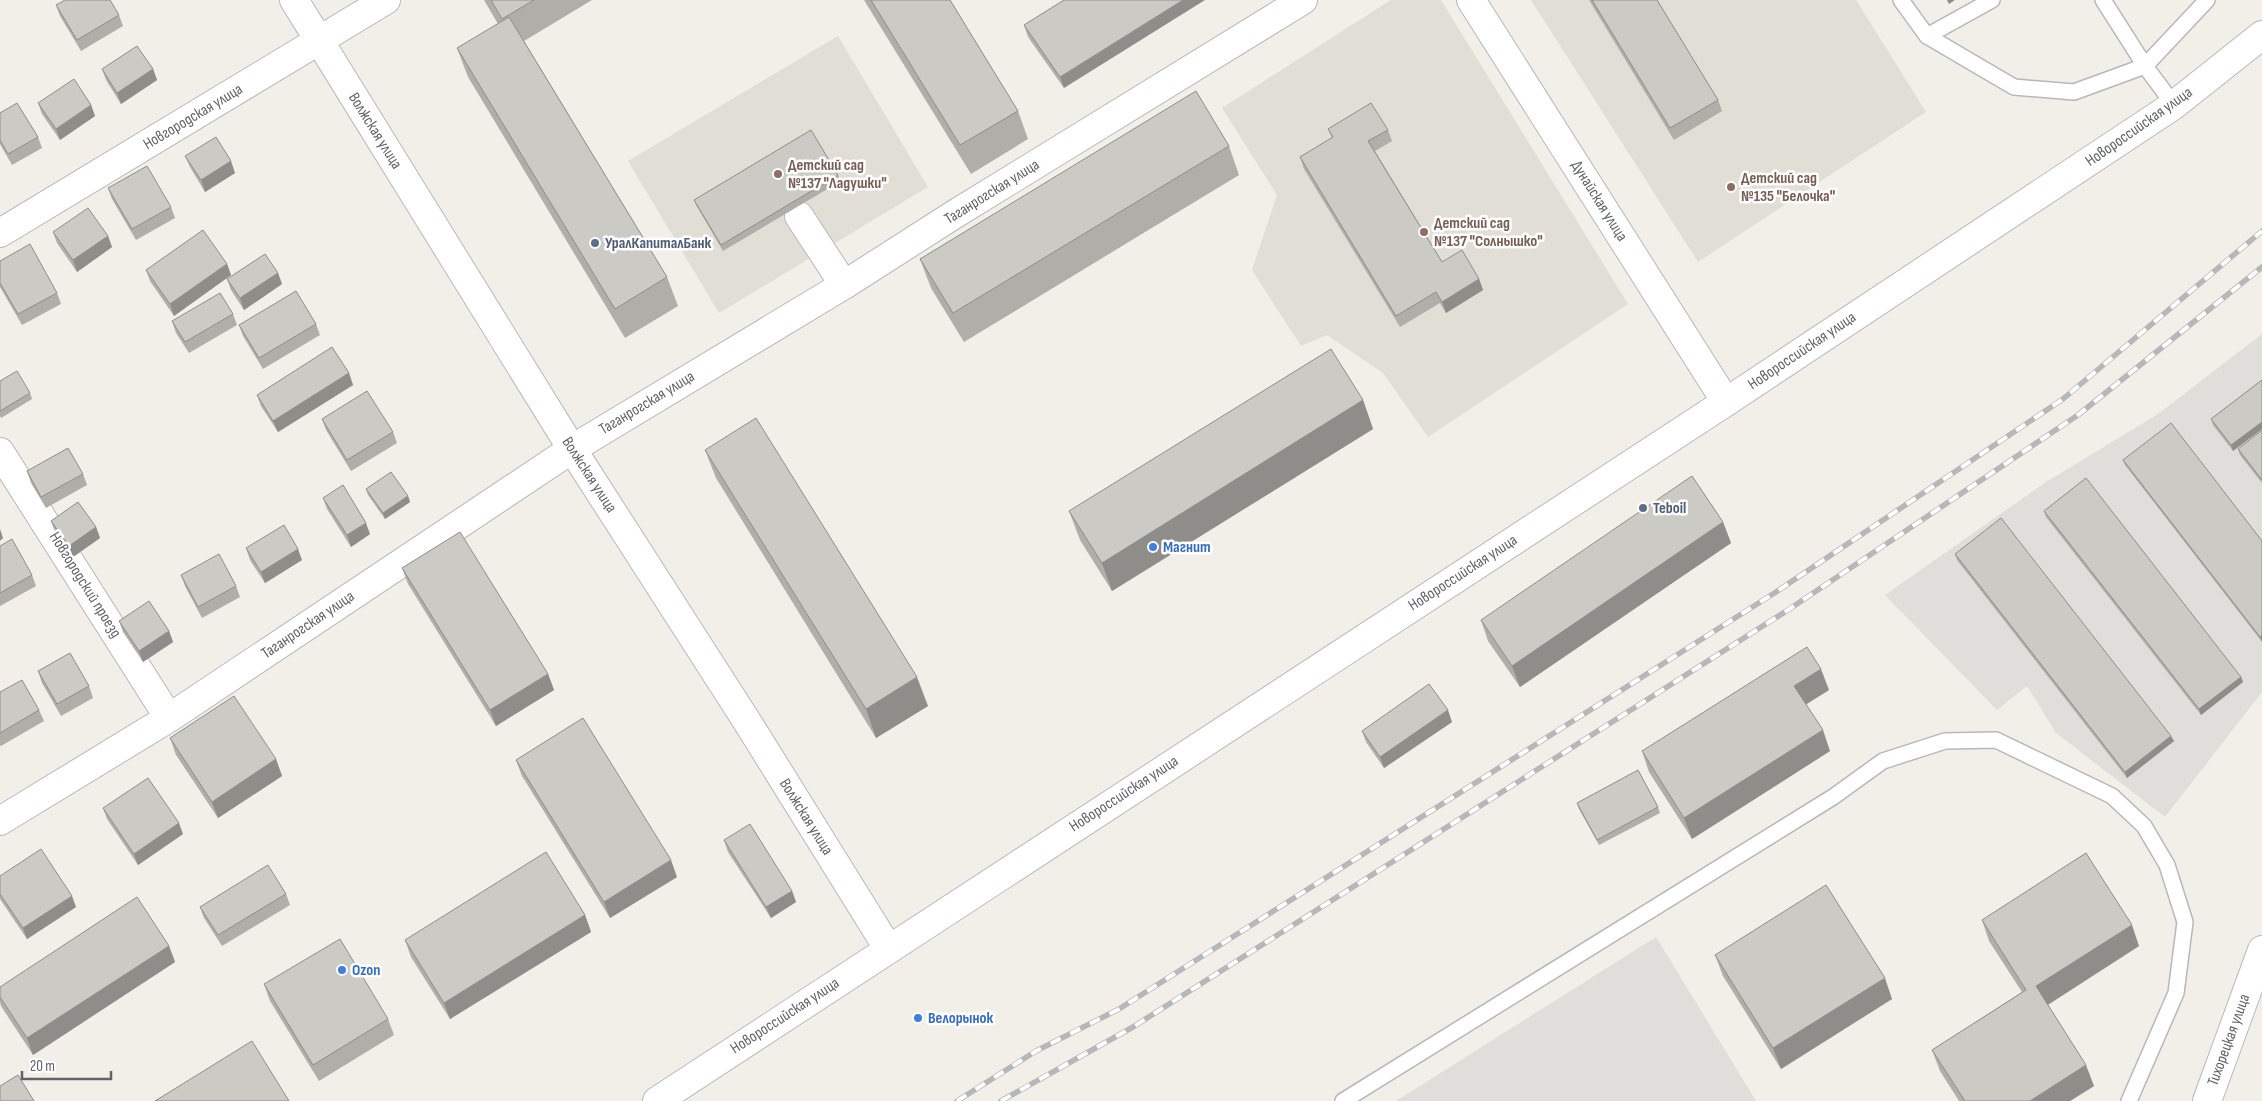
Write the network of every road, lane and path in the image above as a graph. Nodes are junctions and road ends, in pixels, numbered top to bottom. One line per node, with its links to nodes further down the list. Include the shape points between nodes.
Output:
1 (294, 0): 11 (street, Волжская улица)
2 (386, 0): 11 (street, Новгородская улица)
3 (1303, 0): 16 (street, Таганрогская улица)
4 (1471, 0): 17 (street, Дунайская улица)
5 (1901, 0): 10 (lane)
6 (1992, 0): 10 (lane)
7 (2103, 0): 12 (lane)
8 (2208, 0): 12 (lane)
9 (2262, 34): 13 (street, Новороссийская улица)
10 (1926, 36): 12 (lane, via 2014,87 2074,92)
11 (320, 41): 15 (street, Новгородская улица); 18 (street, Волжская улица)
12 (2144, 66): 13 (lane)
13 (2174, 105): 17 (street, Новороссийская улица)
14 (800, 216): 16 (street)
15 (0, 233)
16 (844, 285): 18 (street, Таганрогская улица)
17 (1726, 402): 22 (street, Новороссийская улица)
18 (572, 449): 20 (street, Таганрогская улица); 22 (street, Волжская улица)
19 (0, 452): 20 (street, Новгородский проезд)
20 (169, 718): 21 (street, Таганрогская улица)
21 (0, 821)
22 (888, 948): 24 (street, Новороссийская улица)
23 (2262, 950): 27 (street, Тихорецкая улица)
24 (657, 1101)
25 (1343, 1101): 26 (lane, via 1833,797 1883,761 1945,741 1996,740 2112,796 2144,826 2167,865 2185,922 2176,993)
26 (2129, 1101)
27 (2206, 1101)

